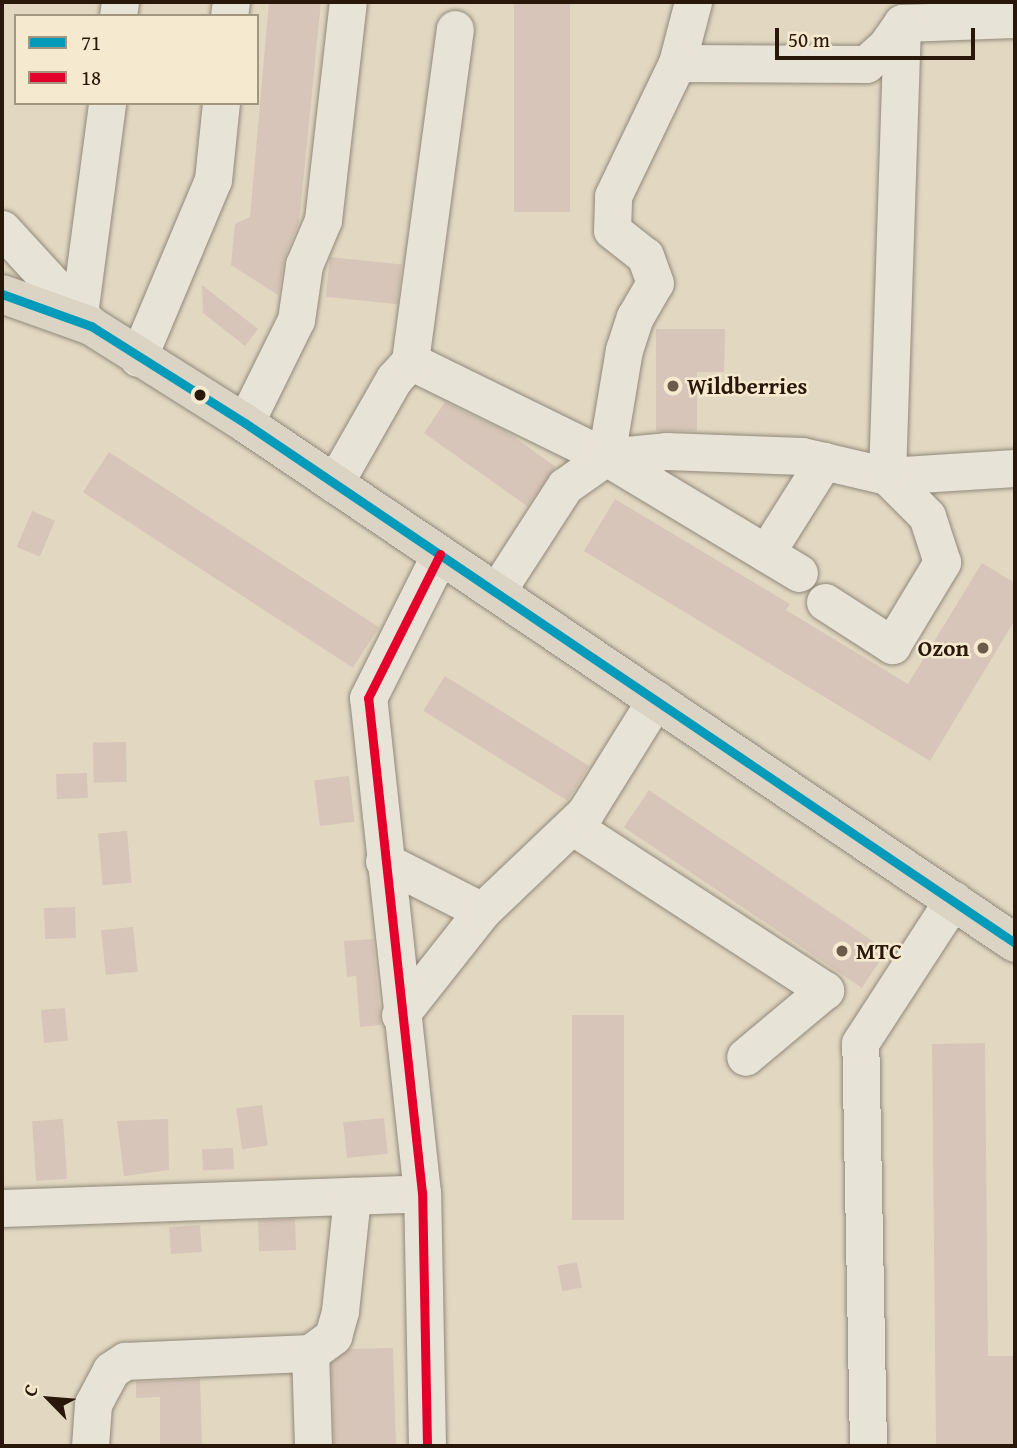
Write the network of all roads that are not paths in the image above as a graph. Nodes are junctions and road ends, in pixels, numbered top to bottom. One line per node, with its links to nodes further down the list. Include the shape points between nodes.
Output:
1 (348, 2): 14 (street, via 323,220 304,265 296,320)
2 (693, 2): 6 (street)
3 (1015, 19): 4 (street)
4 (902, 23): 6 (street, via 866,64); 18 (street)
5 (456, 29): 13 (street)
6 (677, 63): 15 (street, via 613,196 612,230 645,256 655,283 635,317 624,350)
7 (107, 105): 11 (street)
8 (221, 105): 12 (street, via 213,180)
9 (2, 229): 11 (street)
10 (2, 294): 11 (main road)
11 (85, 320): 12 (main road)
12 (138, 358): 14 (main road)
13 (410, 361): 15 (street); 19 (street, via 394,379)
14 (245, 423): 19 (main road)
15 (606, 457): 16 (street, via 666,451 802,456); 20 (street); 23 (street, via 565,486)
16 (824, 461): 18 (street); 20 (street)
17 (1015, 468): 18 (street)
18 (887, 476): 24 (street, via 927,516 942,562 892,645)
19 (334, 484): 21 (main road)
20 (766, 553): 22 (street)
21 (440, 554): 23 (main road); 27 (street, via 368,698)
22 (799, 573)
23 (497, 592): 25 (main road)
24 (825, 602)
25 (656, 699): 26 (street, via 586,813); 28 (main road)
26 (572, 826): 29 (street); 32 (street, via 825,990)
27 (384, 861): 29 (street); 31 (street)
28 (953, 900): 30 (main road); 40 (street, via 860,1042)
29 (482, 911): 31 (street)
30 (1015, 943)
31 (400, 1015): 33 (street)
32 (745, 1057)
33 (422, 1193): 34 (street); 39 (street)
34 (352, 1196): 35 (street); 36 (street, via 340,1311 333,1336)
35 (2, 1208)
36 (310, 1353): 37 (street, via 125,1362 111,1370 93,1404); 38 (street)
37 (90, 1446)
38 (313, 1446)
39 (427, 1446)
40 (868, 1446)

